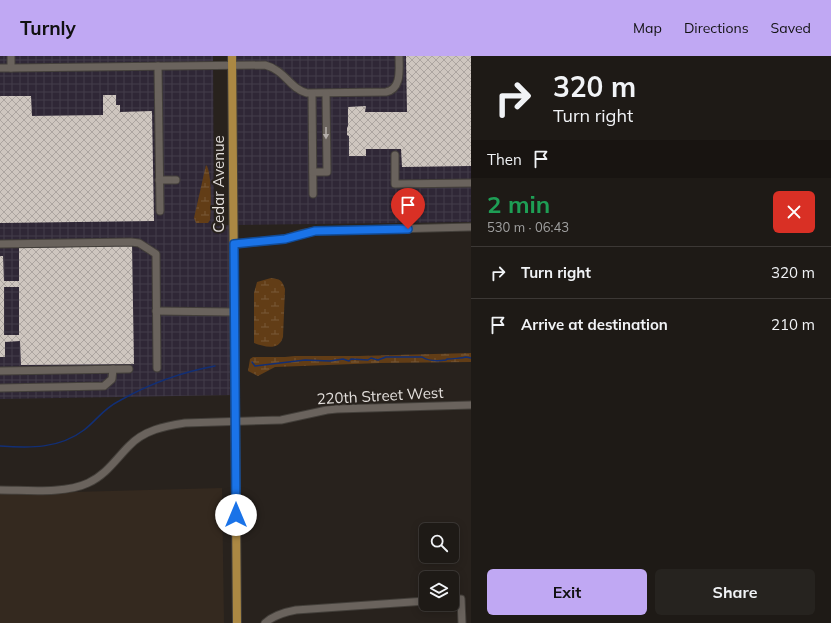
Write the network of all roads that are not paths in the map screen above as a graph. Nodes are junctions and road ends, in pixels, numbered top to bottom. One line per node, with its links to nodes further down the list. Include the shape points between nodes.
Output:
1 (11, 56): 7 (street)
2 (232, 56): 5 (main road, Cedar Avenue)
3 (399, 56): 9 (street, via 398,80 393,90)
4 (158, 66): 5 (street); 7 (street); 12 (street)
5 (232, 66): 8 (street, via 269,66 280,72 298,89); 19 (main road, Cedar Avenue)
6 (0, 68): 7 (street)
7 (11, 68)
8 (312, 94): 9 (street); 11 (street)
9 (326, 94): 11 (street, one-way to 11, via 326,172)
10 (395, 156): 14 (street, via 395,184)
11 (313, 172): 15 (street)
12 (159, 180): 13 (street); 16 (street)
13 (176, 180)
14 (471, 183)
15 (313, 194)
16 (160, 211)
17 (471, 227): 19 (street, via 315,231 285,239)
18 (0, 244): 20 (street, via 139,243 156,254)
19 (234, 244): 21 (main road, Cedar Avenue)
20 (156, 312): 21 (street); 22 (street)
21 (234, 312): 28 (main road, Cedar Avenue)
22 (157, 368)
23 (113, 369): 24 (street); 25 (street); 26 (street, via 112,379 104,386)
24 (129, 369)
25 (0, 371)
26 (0, 388)
27 (471, 405): 28 (street, 220th Street West, via 337,409 281,420)
28 (235, 422): 29 (street, 220th Street West, via 185,423 152,430 137,438 94,480 71,488); 32 (main road, Cedar Avenue)
29 (0, 490)
30 (459, 599): 34 (street)
31 (419, 601): 33 (street, via 296,610 284,612)
32 (236, 623)
33 (265, 623)
34 (462, 623)

